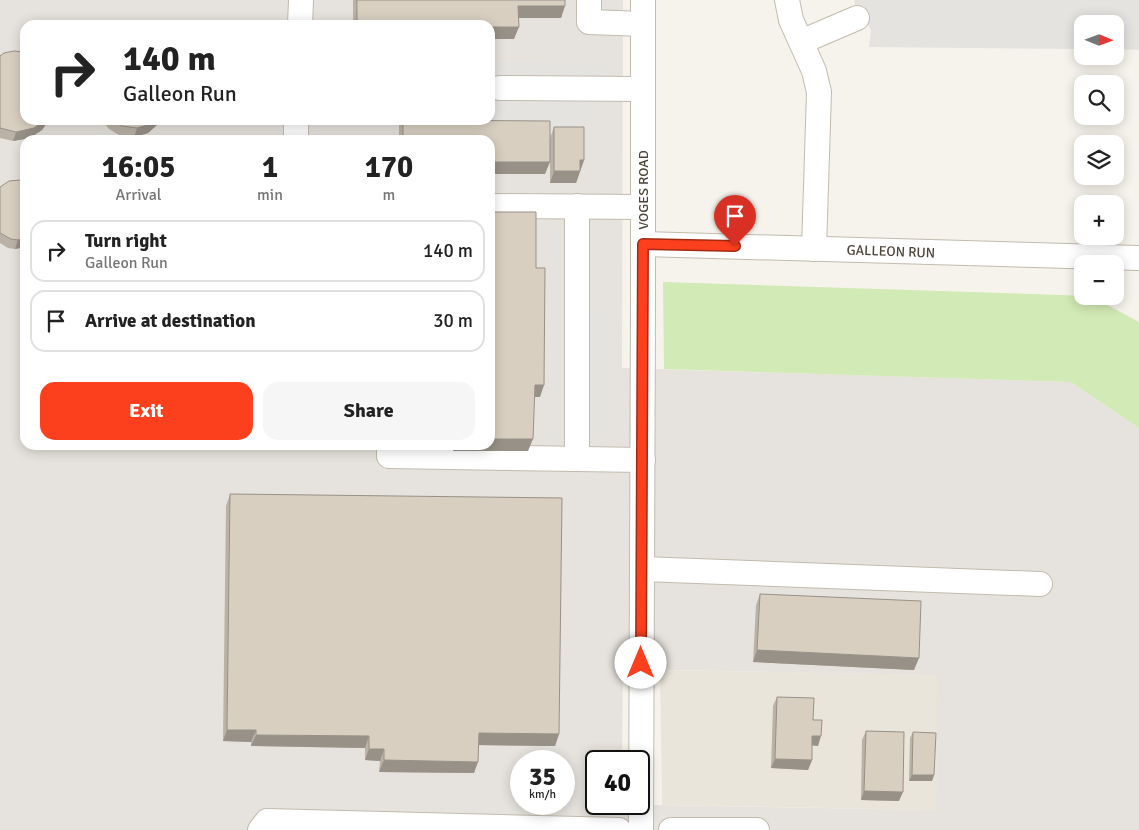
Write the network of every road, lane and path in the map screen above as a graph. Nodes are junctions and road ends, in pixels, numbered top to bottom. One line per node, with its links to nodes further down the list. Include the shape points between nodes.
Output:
1 (301, 0): 6 (street)
2 (590, 0): 7 (street, via 590,22)
3 (643, 0): 7 (street, VOGES ROAD)
4 (787, 0): 8 (street, via 791,20)
5 (857, 18): 8 (street)
6 (300, 20)
7 (643, 24): 10 (street, VOGES ROAD)
8 (801, 42): 15 (street, via 819,92)
9 (500, 88): 10 (street)
10 (643, 89): 13 (street, VOGES ROAD)
11 (495, 206): 12 (street)
12 (577, 206): 13 (street); 18 (street)
13 (643, 207): 14 (street, VOGES ROAD)
14 (643, 244): 15 (street, GALLEON RUN); 19 (street, VOGES ROAD)
15 (814, 249): 16 (street, GALLEON RUN)
16 (1139, 258)
17 (389, 450): 18 (street, via 389,456)
18 (577, 459): 19 (street)
19 (642, 460): 20 (street, VOGES ROAD)
20 (642, 569): 21 (street); 25 (street, VOGES ROAD)
21 (1040, 584)
22 (260, 830): 23 (street, via 268,821)
23 (589, 830): 24 (street)
24 (619, 830)
25 (640, 830)
26 (671, 830): 27 (street)
27 (723, 830): 28 (street)
28 (757, 830)

